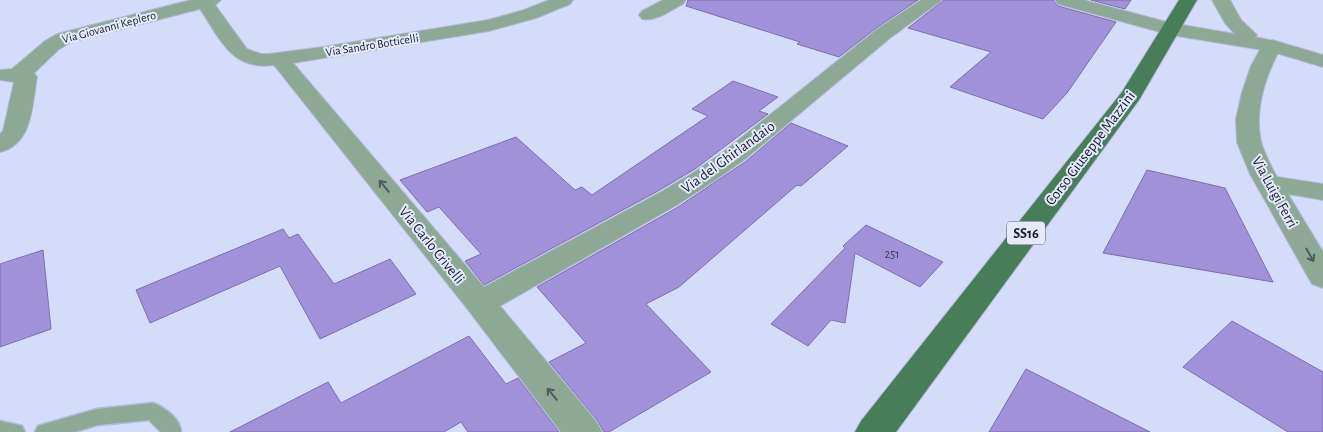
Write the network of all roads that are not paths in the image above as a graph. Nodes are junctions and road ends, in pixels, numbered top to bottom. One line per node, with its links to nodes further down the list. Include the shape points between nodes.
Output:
1 (564, 0): 12 (street, Via Sandro Botticelli, via 530,14 488,25)
2 (677, 0): 8 (street)
3 (933, 0): 19 (street, Via del Ghirlandaio, via 883,34 705,176)
4 (1064, 0): 9 (street)
5 (1188, 0): 9 (main road, Corso Giuseppe Mazzini / SS16)
6 (1221, 0): 10 (street, via 1234,23)
7 (208, 1): 12 (street, Via Sandro Botticelli, via 240,53 258,60); 14 (street, Via Giovanni Keplero, via 64,38 51,45 35,62)
8 (648, 15)
9 (1175, 23): 10 (street); 11 (street); 25 (main road, Corso Giuseppe Mazzini / SS16, via 1131,95)
10 (1247, 35): 11 (street)
11 (1272, 46): 13 (street); 16 (street, Via Luigi Ferri, via 1258,72 1248,126 1251,148)
12 (279, 60): 19 (street, Via Carlo Crivelli, one-way to 12)
13 (1323, 61)
14 (9, 75): 15 (street, via 26,77 15,131)
15 (0, 145)
16 (1268, 183): 17 (street); 18 (street, Via Luigi Ferri, one-way to 18)
17 (1323, 192)
18 (1323, 277)
19 (480, 303): 24 (street, Via Carlo Crivelli, one-way to 19)
20 (0, 430): 21 (lane)
21 (15, 432)
22 (45, 432): 23 (lane, via 97,417 153,411 171,428)
23 (171, 432)
24 (582, 432)
25 (874, 432)

